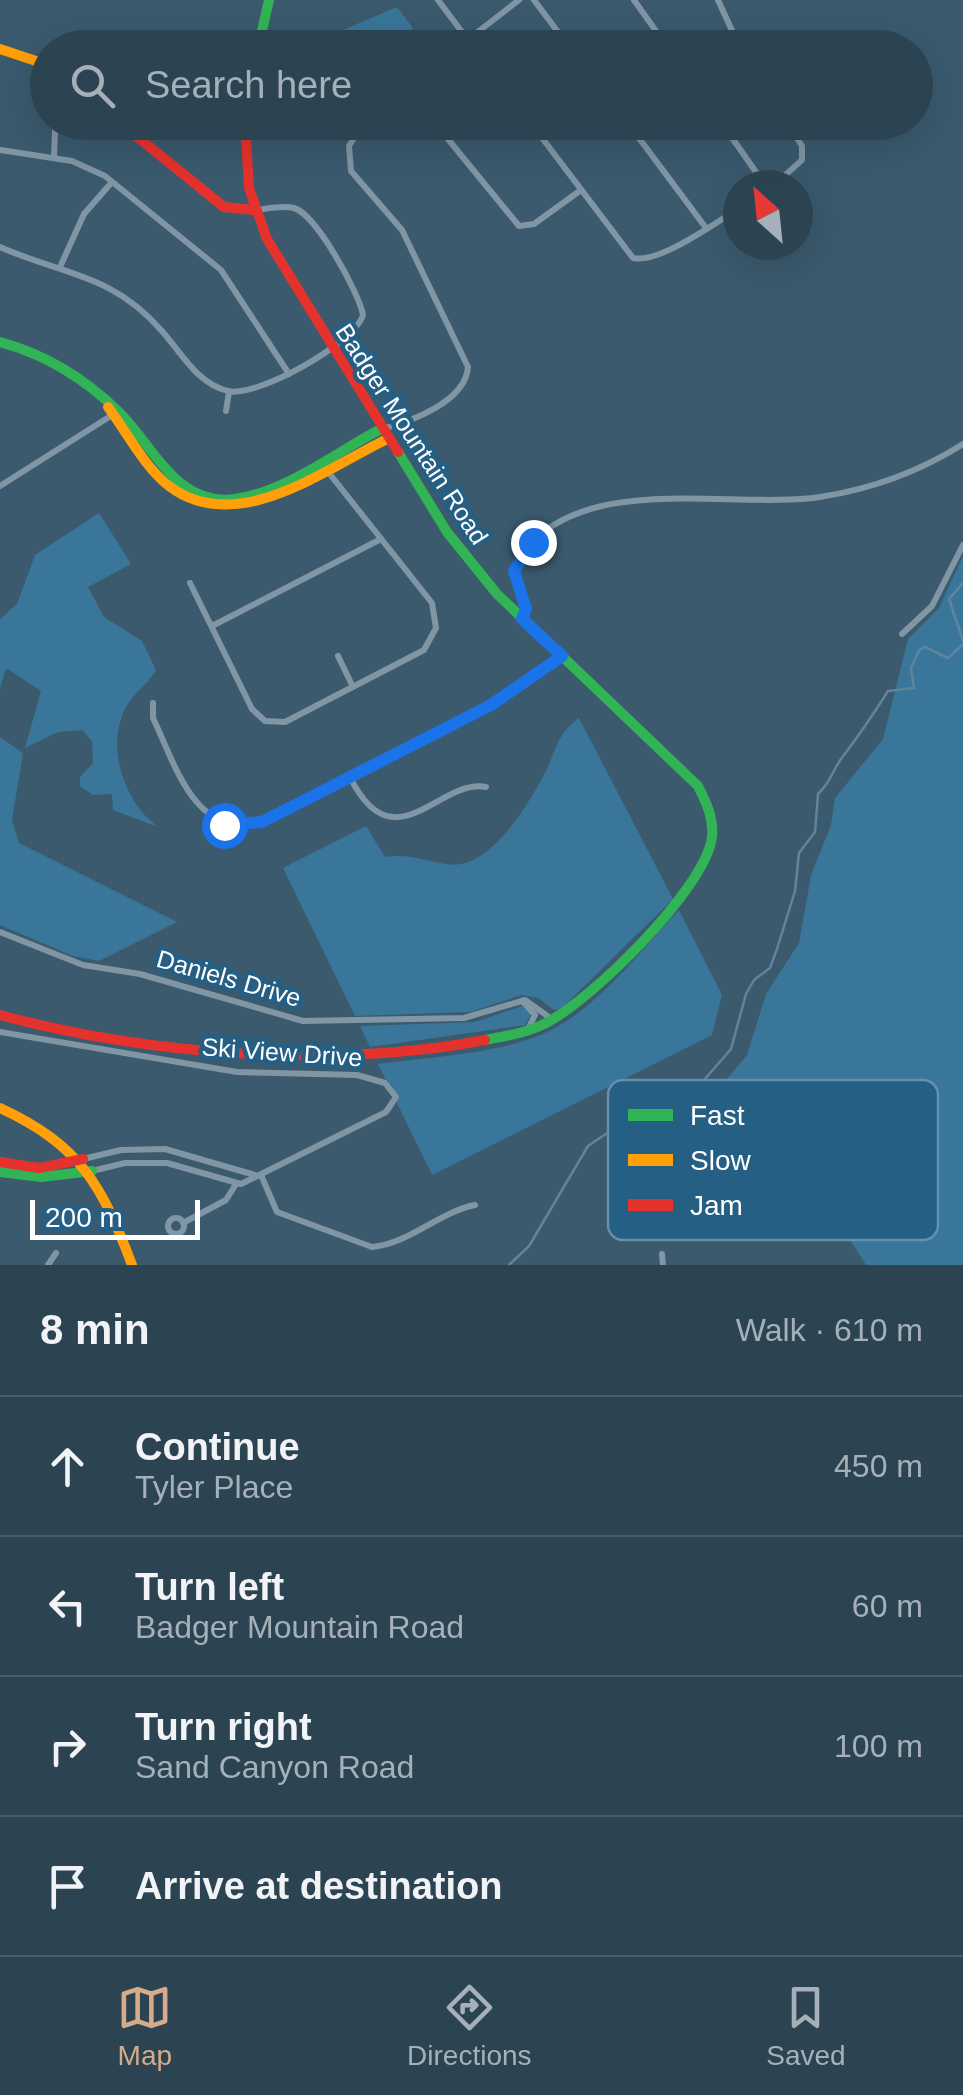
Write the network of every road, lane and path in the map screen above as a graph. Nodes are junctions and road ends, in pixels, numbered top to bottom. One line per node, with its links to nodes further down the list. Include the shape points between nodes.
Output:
1 (269, 0): 7 (main road)
2 (438, 0): 8 (street)
3 (519, 0): 9 (street)
4 (534, 0): 10 (street)
5 (634, 0): 11 (street)
6 (718, 0): 12 (street)
7 (262, 30)
8 (461, 30)
9 (480, 30)
10 (556, 30)
11 (655, 30)
12 (732, 30)
13 (0, 49): 14 (main road)
14 (30, 59)
15 (55, 140): 25 (street)
16 (140, 140): 30 (main road, via 224,207)
17 (245, 140): 30 (main road, Badger Mountain Road)
18 (353, 140): 41 (street, via 352,171 402,230 468,367 466,382 452,397)
19 (449, 140): 29 (street, via 519,226 534,224)
20 (544, 140): 29 (street)
21 (640, 140): 32 (street)
22 (734, 140): 26 (street)
23 (798, 140): 27 (street, via 803,158)
24 (0, 150): 25 (street)
25 (54, 158): 28 (street, via 83,164)
26 (755, 170)
27 (794, 170)
28 (112, 182): 34 (street, via 70,236); 37 (street, via 221,270)
29 (581, 190): 32 (street, via 637,260)
30 (254, 210): 36 (main road, Badger Mountain Road); 36 (street, via 301,212 339,264 363,315 354,332)
31 (723, 217): 32 (street)
32 (706, 228)
33 (0, 248): 34 (street)
34 (60, 267): 38 (street, via 134,304 196,372)
35 (0, 342): 39 (main road, via 56,361)
36 (332, 347): 37 (street); 41 (main road, Badger Mountain Road)
37 (288, 374): 38 (street)
38 (229, 392): 40 (street)
39 (112, 411): 43 (main road, via 175,481 204,497 244,497); 44 (street)
40 (226, 411)
41 (384, 434): 43 (main road); 48 (main road, Badger Mountain Road, via 447,532)
42 (963, 444): 48 (street, via 895,479 822,497 630,500 578,514 540,536 518,560 514,575 526,606)
43 (322, 464): 45 (street)
44 (0, 486)
45 (381, 540): 49 (street); 53 (street, via 432,603 435,632 419,653)
46 (963, 545): 50 (street, via 932,606)
47 (190, 583): 49 (street)
48 (522, 619): 52 (main road, Badger Mountain Road)
49 (212, 626): 53 (street, via 252,709 265,721 285,722)
50 (902, 634)
51 (338, 656): 53 (street)
52 (562, 656): 55 (street, via 491,705); 60 (main road, Badger Mountain Road, via 690,776 714,826 710,856 692,886)
53 (353, 688)
54 (153, 703): 55 (street, via 152,718 195,803 224,825 262,822)
55 (350, 777): 56 (street, via 367,804 396,816)
56 (486, 787)
57 (0, 932): 58 (street, Daniels Drive, via 83,965 303,1021 464,1018)
58 (512, 1004): 60 (street, via 530,1002); 61 (street, via 526,1003 534,1011)
59 (0, 1015): 61 (main road, Badger Mountain Road, via 295,1059 404,1054)
60 (553, 1020): 61 (main road, Badger Mountain Road)
61 (527, 1030)
62 (0, 1032): 68 (street, Ski View Drive, via 237,1072 358,1075 394,1091 390,1110)
63 (0, 1108): 64 (main road, via 52,1132)
64 (83, 1159): 65 (main road, via 38,1168); 66 (main road); 68 (street, via 165,1149)
65 (0, 1162)
66 (92, 1171): 67 (main road, via 40,1177); 69 (street, via 167,1163); 75 (main road)
67 (0, 1172)
68 (261, 1175): 69 (street); 70 (street, via 281,1215 372,1247 456,1208)
69 (236, 1184): 71 (street, via 226,1200)
70 (475, 1206)
71 (183, 1222)
72 (56, 1253): 74 (street)
73 (662, 1254): 76 (street)
74 (48, 1265)
75 (132, 1265)
76 (662, 1265)

